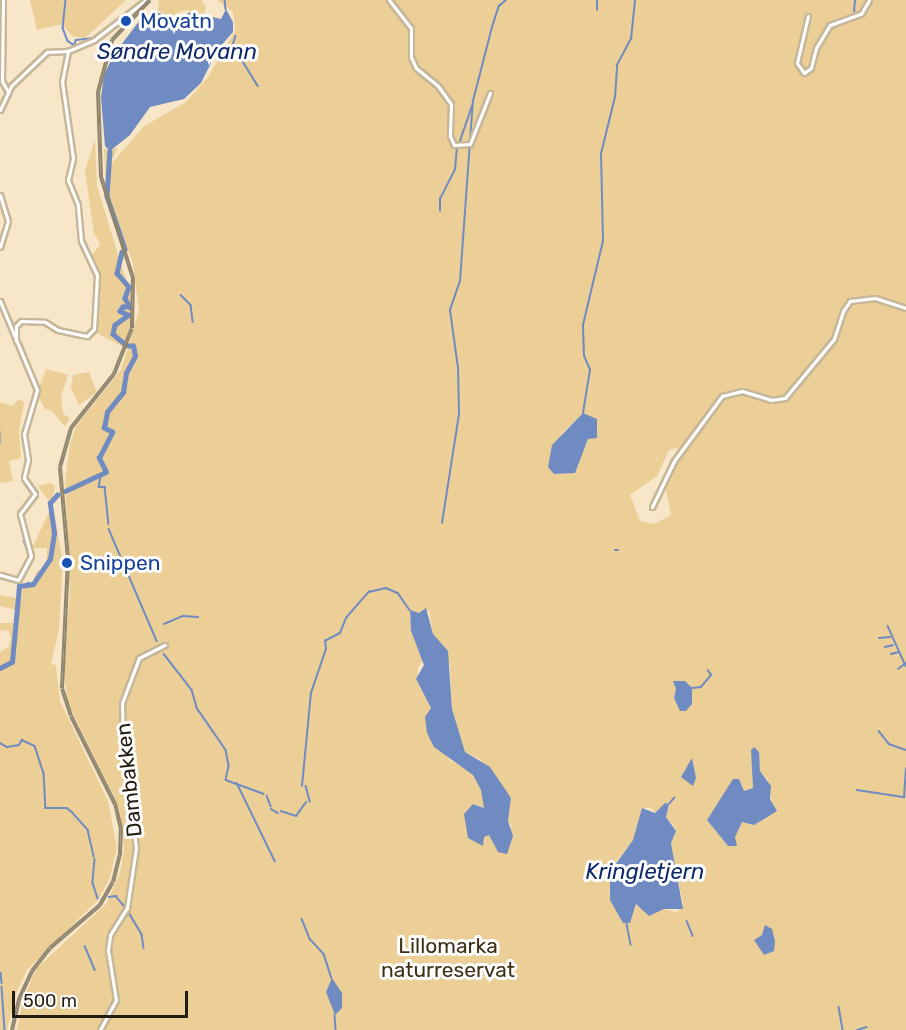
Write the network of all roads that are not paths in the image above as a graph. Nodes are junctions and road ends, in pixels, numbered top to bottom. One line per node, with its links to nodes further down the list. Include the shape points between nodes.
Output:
1 (3, 0): 7 (street, via 2,81)
2 (146, 0): 6 (street, via 95,39)
3 (389, 0): 8 (street, via 411,28 411,57 416,68 438,86 451,104 450,136 454,145 470,144)
4 (868, 0): 5 (street, via 861,14 830,25 804,73 797,63)
5 (808, 16)
6 (68, 51): 7 (street, via 49,51); 14 (street, via 62,82 73,158 68,181 78,205 81,243 96,273 94,329 88,336 59,330 45,322 21,321 16,326)
7 (8, 92): 9 (street)
8 (490, 93)
9 (0, 110)
10 (0, 195): 11 (street, via 8,221)
11 (0, 248)
12 (0, 301): 14 (street)
13 (906, 308): 15 (street, via 875,298 850,302 834,339 784,398 771,400 742,391 722,396 674,461)
14 (16, 341): 16 (street, via 37,390 24,434 28,460 24,478 35,494 20,512 30,556 18,580)
15 (652, 507)
16 (0, 576)
17 (165, 645): 18 (street, Dambakken, via 139,658 122,703 123,749 130,777 136,848 127,908 110,935 108,950 116,1000)
18 (99, 1030)

